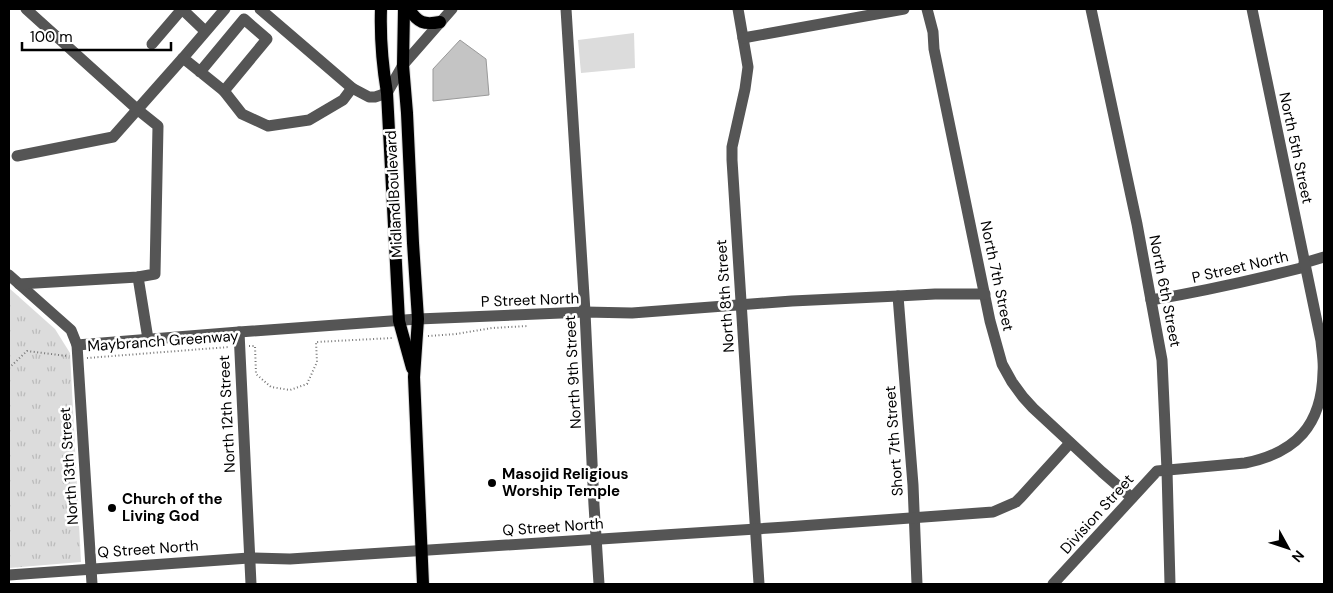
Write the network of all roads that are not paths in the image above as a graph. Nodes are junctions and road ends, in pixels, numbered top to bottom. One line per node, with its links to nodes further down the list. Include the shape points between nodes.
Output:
1 (26, 9): 25 (street)
2 (225, 9): 16 (street)
3 (382, 9): 24 (main road, Midland Boulevard, via 382,63)
4 (404, 9): 20 (main road, Midland Boulevard)
5 (409, 9): 14 (main road, via 421,22)
6 (452, 9): 14 (street)
7 (566, 9): 36 (street, North 9th Street)
8 (738, 9): 17 (street, North 8th Street)
9 (904, 9): 17 (street)
10 (927, 9): 32 (street, North 7th Street)
11 (1091, 9): 34 (street, North 6th Street)
12 (1252, 9): 28 (street, North 5th Street)
13 (261, 10): 15 (street); 22 (street)
14 (440, 22): 20 (street)
15 (251, 24): 21 (street, via 244,19); 23 (street, via 267,39)
16 (206, 32): 18 (street, via 182,9); 19 (street)
17 (743, 38): 35 (street, North 8th Street, via 747,80 732,146)
18 (152, 44)
19 (183, 58): 21 (street); 25 (street)
20 (403, 65): 24 (street); 37 (main road, Midland Boulevard)
21 (200, 72): 23 (street)
22 (352, 88): 23 (street, via 343,100 309,120 268,126 242,114); 24 (street, via 368,97)
23 (224, 91)
24 (387, 93): 38 (main road, Midland Boulevard)
25 (138, 110): 26 (street, via 113,137); 30 (street, via 158,126 155,274)
26 (17, 156)
27 (1324, 257): 28 (street, P Street North)
28 (1305, 265): 34 (street, P Street North, via 1244,283); 44 (street, North 5th Street, via 1324,370 1320,400 1309,426 1288,447 1260,460)
29 (9, 275): 31 (street)
30 (138, 277): 31 (street); 40 (street)
31 (19, 284): 41 (street, via 71,330)
32 (985, 294): 33 (street, P Street North); 43 (street, North 7th Street, via 1006,373 1034,408)
33 (898, 296): 35 (street, P Street North); 46 (street, Short 7th Street)
34 (1151, 300): 44 (street, North 6th Street, via 1162,360)
35 (741, 305): 36 (street, P Street North, via 632,313); 47 (street, North 8th Street)
36 (586, 312): 37 (street, P Street North); 48 (street, North 9th Street)
37 (418, 319): 38 (street, P Street North); 42 (main road, Midland Boulevard)
38 (399, 321): 39 (street, P Street North); 42 (main road, Midland Boulevard)
39 (239, 332): 40 (street, P Street North); 50 (street, North 12th Street)
40 (148, 339): 41 (street, P Street North)
41 (77, 345): 51 (street, North 13th Street)
42 (414, 377): 49 (main road, Midland Boulevard)
43 (1070, 443): 45 (street, North 7th Street); 46 (street, Q Street North, via 1016,502 998,511)
44 (1167, 470): 45 (street, Division Street, via 1157,471); 60 (street, North 6th Street)
45 (1132, 498): 59 (street, Division Street)
46 (915, 518): 47 (street, Q Street North); 58 (street, Short 7th Street)
47 (755, 528): 48 (street, Q Street North); 57 (street, North 8th Street)
48 (596, 540): 49 (street, Q Street North); 56 (street, North 9th Street)
49 (422, 550): 50 (street, Q Street North, via 290,559); 55 (main road, Midland Boulevard)
50 (249, 558): 51 (street, Q Street North); 54 (street, North 12th Street)
51 (91, 568): 52 (street, Q Street North); 53 (street, North 13th Street)
52 (9, 575)
53 (92, 584)
54 (251, 584)
55 (423, 584)
56 (599, 584)
57 (759, 584)
58 (917, 584)
59 (1053, 584)
60 (1170, 584)

